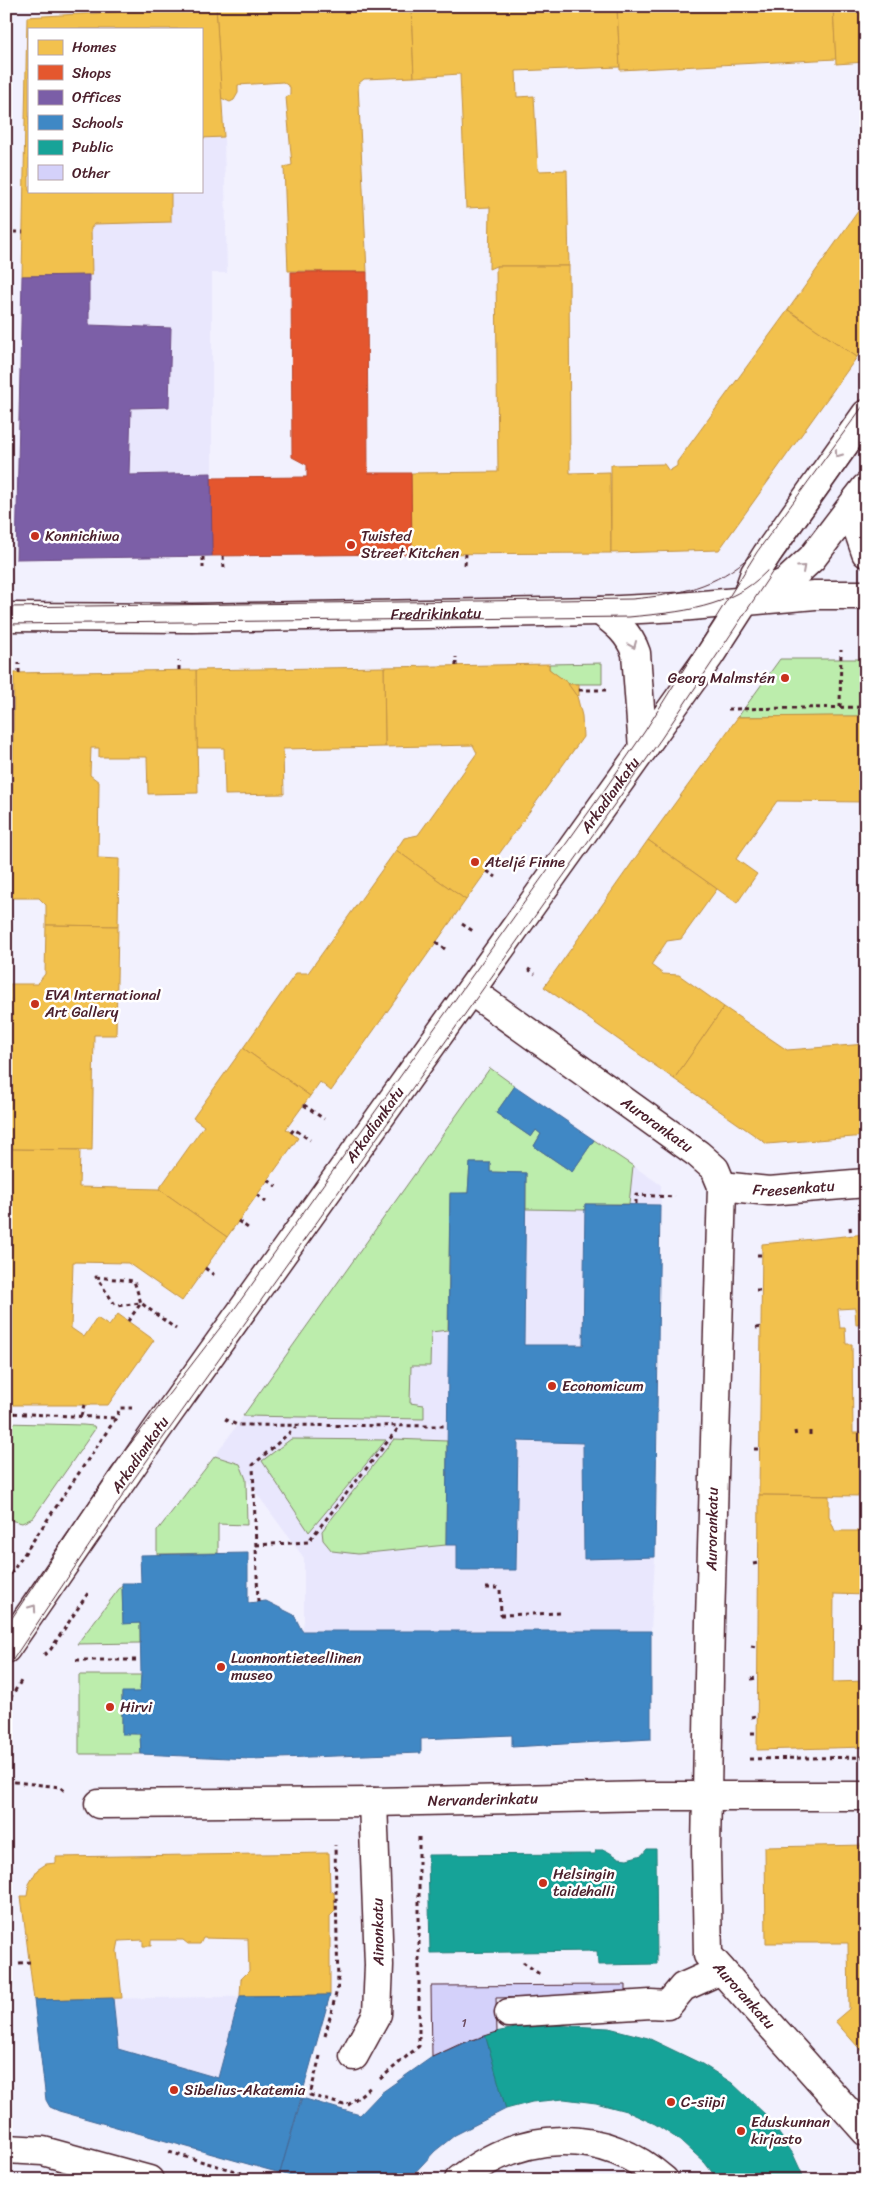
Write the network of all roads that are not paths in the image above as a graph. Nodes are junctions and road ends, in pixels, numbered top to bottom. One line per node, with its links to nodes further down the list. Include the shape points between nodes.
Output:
1 (866, 414): 5 (street, Arkadiankatu, one-way to 5, via 767,554 755,573)
2 (861, 493): 3 (street, via 855,520); 5 (street, one-way to 2, via 786,582 812,558)
3 (866, 553)
4 (866, 595): 5 (street, Fredrikinkatu, via 815,595)
5 (745, 601): 6 (street, Fredrikinkatu); 8 (street, Arkadiankatu)
6 (600, 611): 7 (street, Fredrikinkatu, via 192,618); 8 (street, one-way to 8, via 632,640 636,653)
7 (6, 617)
8 (643, 748): 9 (street, Arkadiankatu)
9 (471, 991): 11 (street, Aurorankatu, via 698,1154 715,1169); 12 (street, Arkadiankatu, one-way to 9, via 156,1431)
10 (866, 1183): 11 (street, Freesenkatu, via 769,1191)
11 (722, 1186): 13 (street, Aurorankatu)
12 (6, 1649)
13 (707, 1796): 14 (street, Nervanderinkatu); 15 (street, Nervanderinkatu); 17 (street, Aurorankatu, via 708,1955)
14 (866, 1796)
15 (373, 1802): 16 (street, Nervanderinkatu); 19 (street, Ainonkatu, via 379,1965 377,2014)
16 (99, 1804)
17 (721, 1970): 18 (street, via 683,1987 668,2005); 20 (street, Aurorankatu)
18 (509, 2013)
19 (354, 2056)
20 (866, 2132)
21 (6, 2149): 22 (street, via 43,2151)
22 (149, 2180)
23 (458, 2180): 24 (street, via 498,2154 523,2145 550,2141 604,2146 629,2156)
24 (664, 2180)

